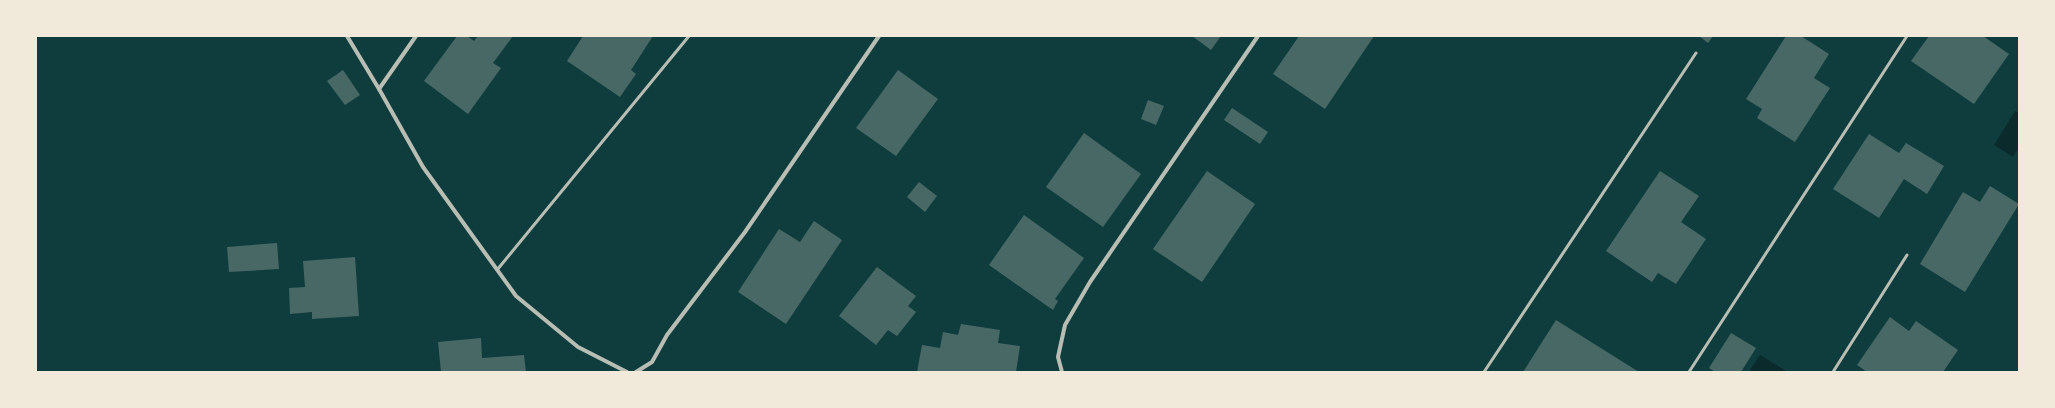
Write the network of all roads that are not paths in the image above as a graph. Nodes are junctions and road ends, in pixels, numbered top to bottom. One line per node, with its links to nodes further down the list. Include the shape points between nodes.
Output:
1 (347, 36): 8 (street)
2 (416, 36): 8 (street)
3 (689, 36): 10 (lane)
4 (879, 36): 12 (street, via 745,232 667,335 652,362)
5 (1258, 36): 13 (street, via 1090,282 1065,325 1058,357)
6 (1907, 36): 15 (lane)
7 (1696, 53): 14 (lane)
8 (379, 89): 10 (street, via 423,168)
9 (1907, 255): 16 (lane)
10 (497, 270): 11 (street, via 516,296 578,347)
11 (627, 372)
12 (636, 372)
13 (1062, 372)
14 (1484, 372)
15 (1689, 372)
16 (1833, 372)

